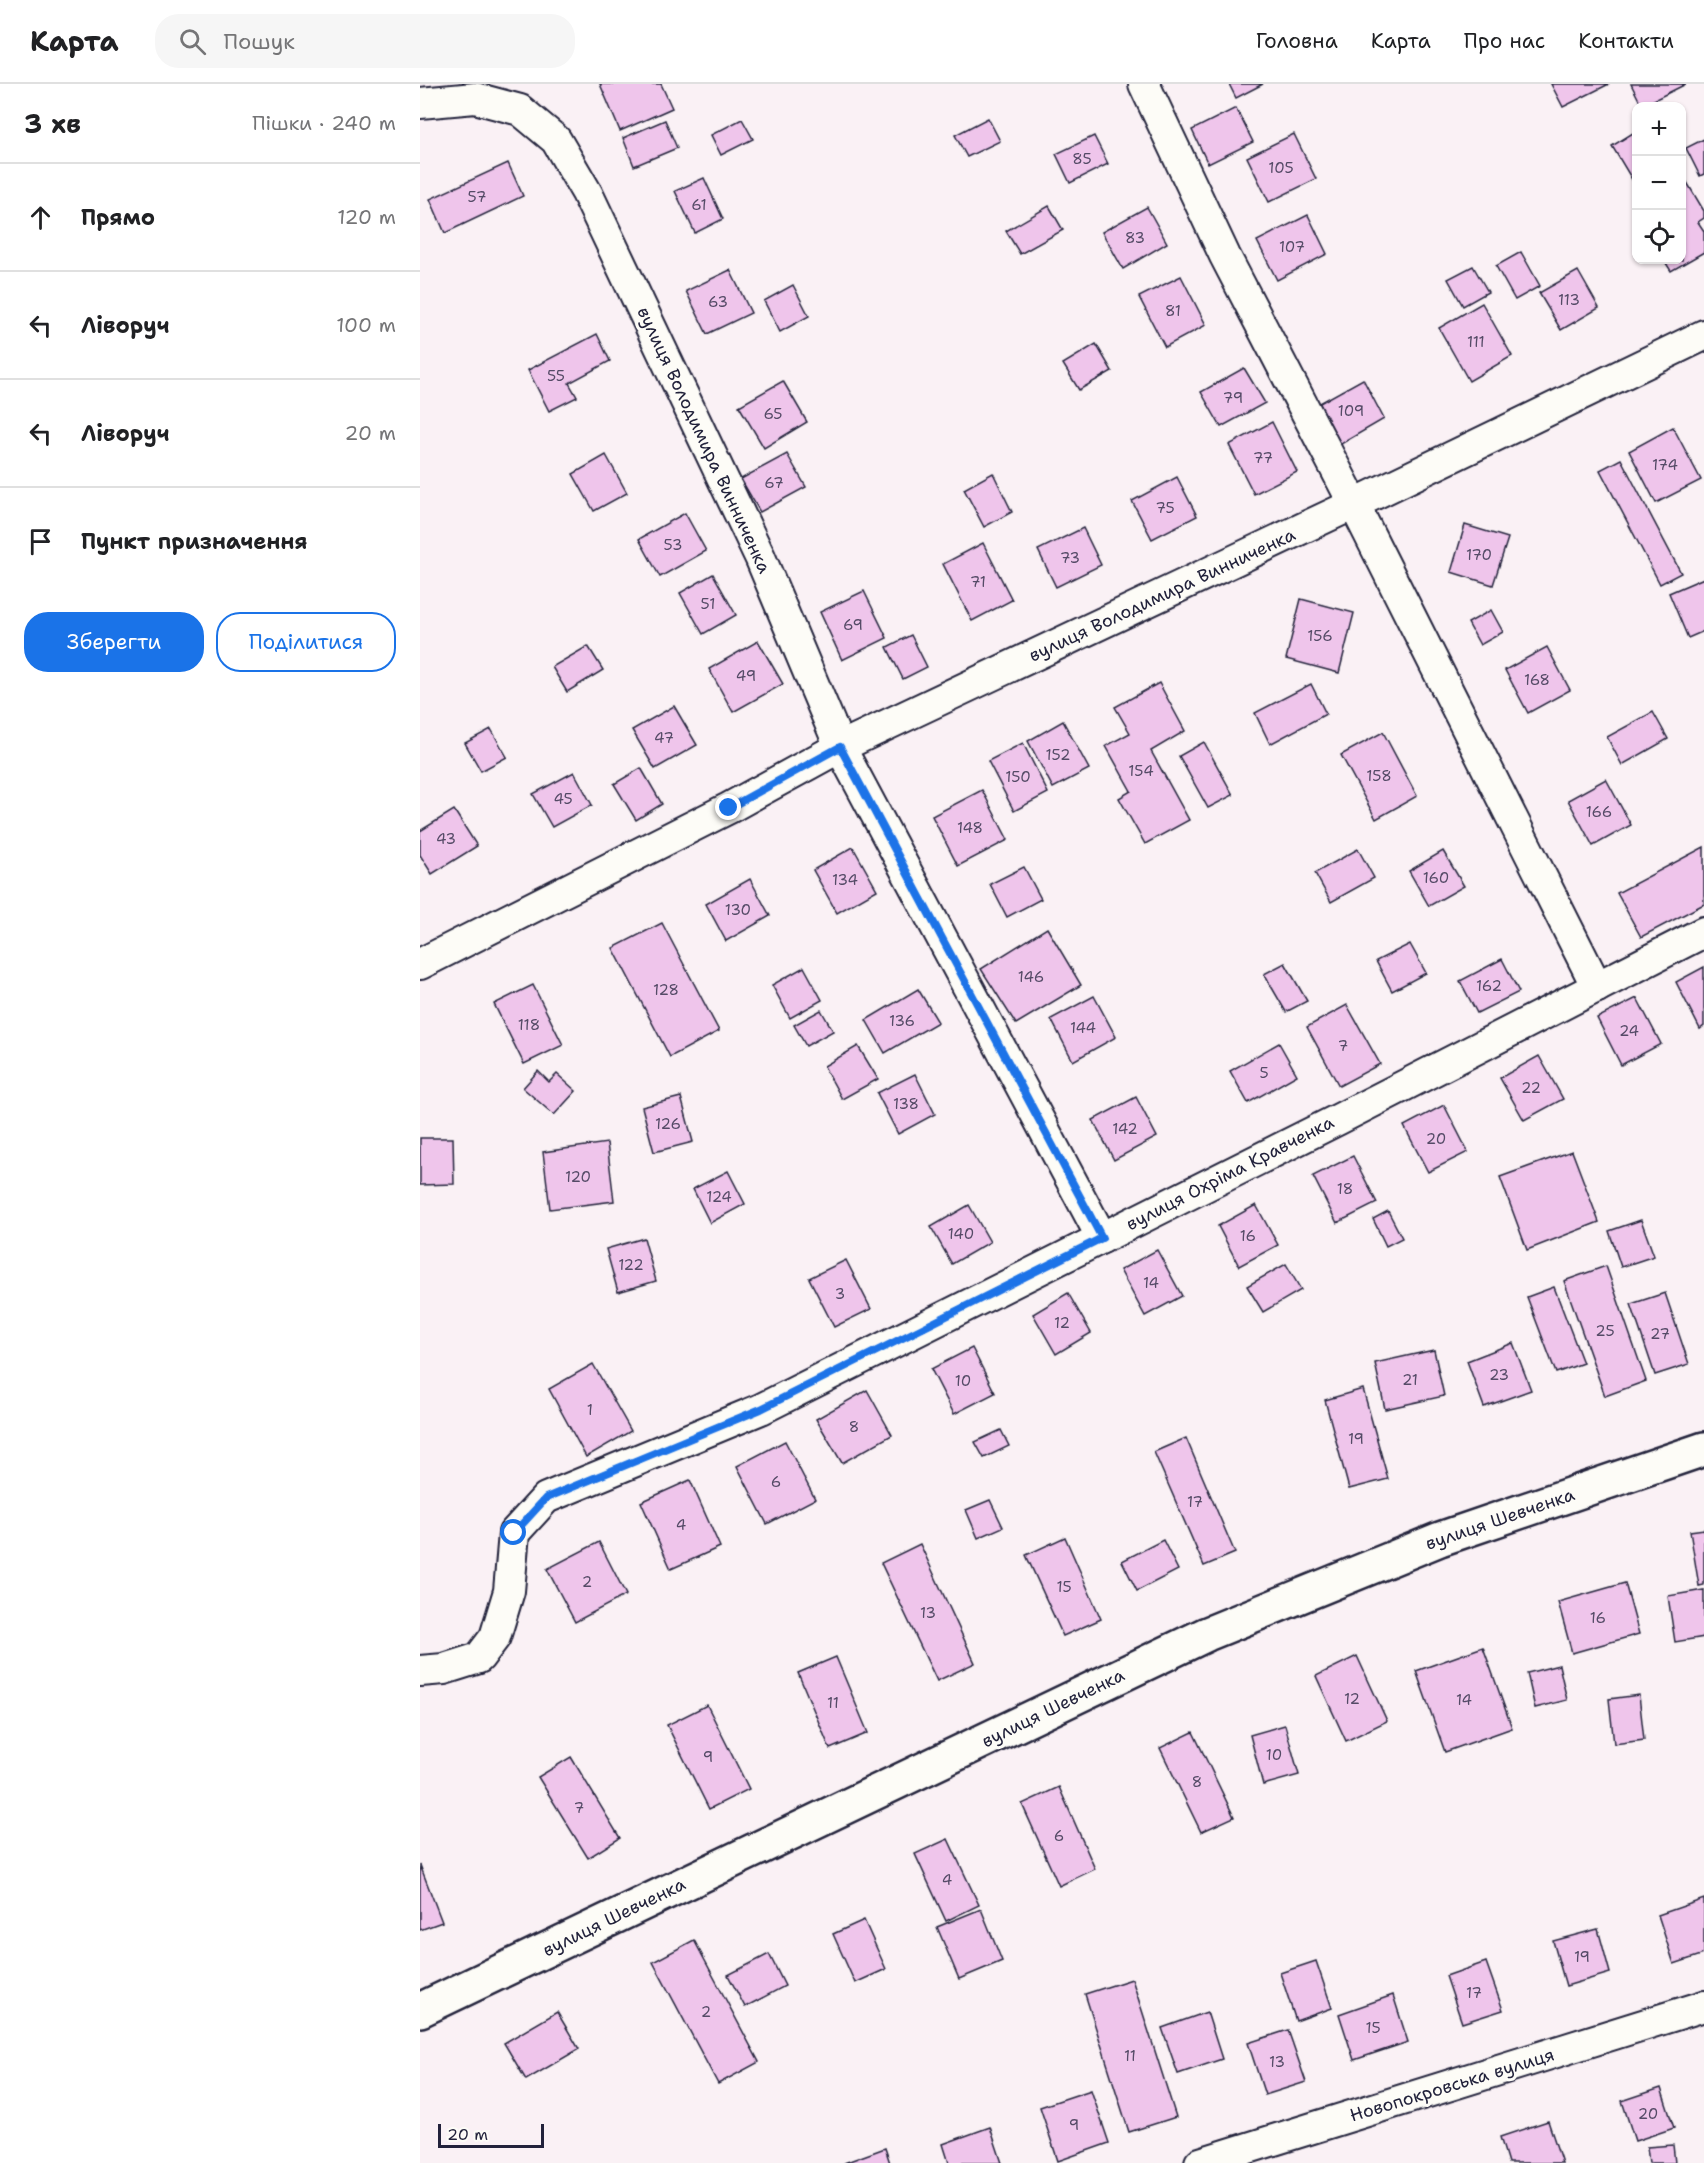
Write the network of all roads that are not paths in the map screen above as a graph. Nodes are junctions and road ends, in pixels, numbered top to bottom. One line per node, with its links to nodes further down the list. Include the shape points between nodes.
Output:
1 (1144, 84): 4 (street, via 1225,255)
2 (420, 103): 5 (street, вулиця Володимира Винниченка, via 475,98 520,110 556,140 587,193 760,557)
3 (1704, 335): 4 (street, вулиця Володимира Винниченка)
4 (1354, 504): 5 (street, вулиця Володимира Винниченка); 8 (street)
5 (840, 747): 7 (street, вулиця Володимира Винниченка, via 729,808); 9 (street, вулиця Володимира Винниченка)
6 (1704, 932): 8 (street, вулиця Охріма Кравченка)
7 (420, 964)
8 (1597, 987): 9 (street, вулиця Охріма Кравченка)
9 (1102, 1238): 11 (street, вулиця Охріма Кравченка, via 761,1409 546,1498 514,1533 509,1591 495,1637 479,1658 444,1669)
10 (1704, 1449): 13 (street, вулиця Шевченка, via 1440,1539 1207,1634)
11 (420, 1671)
12 (1704, 2006): 14 (street, Новопокровська вулиця)
13 (420, 2010)
14 (1200, 2163)

